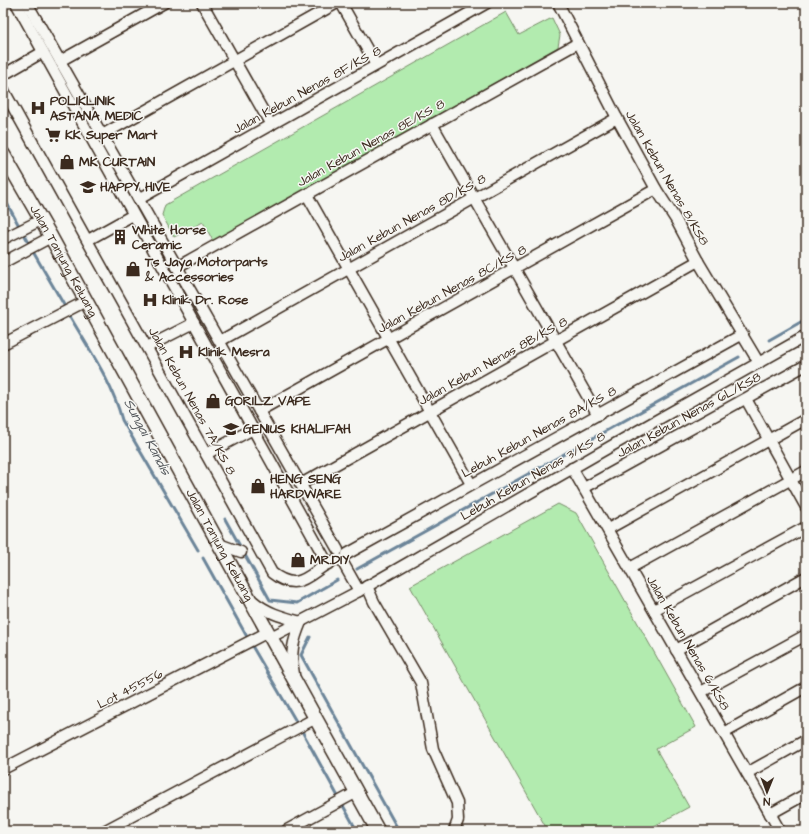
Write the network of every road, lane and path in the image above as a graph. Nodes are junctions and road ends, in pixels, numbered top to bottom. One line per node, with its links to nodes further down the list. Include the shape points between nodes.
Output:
1 (16, 3): 10 (street)
2 (27, 3): 12 (street)
3 (164, 3): 12 (street)
4 (202, 3): 11 (street)
5 (337, 3): 11 (street)
6 (341, 3): 13 (street)
7 (488, 3): 13 (street, Jalan Kebun Nenas 8F/KS 8)
8 (558, 3): 9 (street, Jalan Kebun Nenas 8/KS8)
9 (578, 42): 16 (street, Jalan Kebun Nenas 8/KS8); 18 (street, Jalan Kebun Nenas 8E/KS 8)
10 (43, 52): 14 (street); 25 (street)
11 (235, 60): 17 (street); 19 (street)
12 (60, 61): 19 (street)
13 (376, 65): 17 (street, Jalan Kebun Nenas 8F/KS 8)
14 (3, 75)
15 (3, 89): 29 (street, Jalan Kebun Nenas 7A/KS 8)
16 (618, 118): 21 (street, Jalan Kebun Nenas 8/KS8); 23 (street, Jalan Kebun Nenas 8D/KS 8)
17 (271, 124): 24 (street, Jalan Kebun Nenas 8F/KS 8)
18 (432, 124): 22 (street, Jalan Kebun Nenas 8E/KS 8); 23 (street)
19 (102, 135): 24 (street)
20 (3, 154): 26 (main road, Jalan Tanjung Keluang)
21 (656, 188): 31 (street, Jalan Kebun Nenas 8/KS8); 33 (street, Jalan Kebun Nenas 8C/KS 8)
22 (307, 195): 32 (street, Jalan Kebun Nenas 8E/KS 8); 34 (street)
23 (474, 198): 33 (street); 34 (street, Jalan Kebun Nenas 8D/KS 8)
24 (139, 199): 32 (street)
25 (133, 215): 29 (street); 36 (street)
26 (40, 220): 27 (main road, Jalan Tanjung Keluang); 28 (street)
27 (51, 237): 30 (street); 35 (main road, Jalan Tanjung Keluang)
28 (3, 239)
29 (88, 240): 43 (street, Jalan Kebun Nenas 7A/KS 8)
30 (6, 261)
31 (698, 261): 37 (street, Jalan Kebun Nenas 8/KS8); 41 (street, Jalan Kebun Nenas 8B/KS 8)
32 (177, 267): 40 (street)
33 (514, 268): 39 (street, Jalan Kebun Nenas 8C/KS 8); 41 (street)
34 (349, 269): 39 (street); 40 (street, Jalan Kebun Nenas 8D/KS 8)
35 (86, 301): 42 (street); 63 (main road, Jalan Tanjung Keluang)
36 (194, 323): 43 (street); 51 (street)
37 (743, 334): 44 (street, Jalan Kebun Nenas 8/KS8); 49 (street, Lebuh Kebun Nenas 8A/KS 8)
38 (806, 336): 44 (street, Lebuh Kebun Nenas 3/KS 8)
39 (389, 339): 47 (street, Jalan Kebun Nenas 8C/KS 8); 48 (street)
40 (220, 341): 47 (street)
41 (556, 341): 48 (street, Jalan Kebun Nenas 8B/KS 8); 49 (street)
42 (3, 344)
43 (147, 347): 53 (street, Jalan Kebun Nenas 7A/KS 8)
44 (759, 363): 54 (street, Lebuh Kebun Nenas 3/KS 8)
45 (806, 365): 46 (street, Jalan Kebun Nenas 6L/KS8)
46 (746, 399): 52 (street); 59 (street, Jalan Kebun Nenas 6L/KS8)
47 (259, 411): 57 (street)
48 (430, 412): 57 (street, Jalan Kebun Nenas 8B/KS 8); 58 (street)
49 (598, 415): 58 (street, Lebuh Kebun Nenas 8A/KS 8)
50 (806, 419): 52 (street)
51 (253, 429): 53 (street); 66 (street)
52 (769, 440): 56 (street); 62 (street)
53 (206, 454): 66 (street, Jalan Kebun Nenas 7A/KS 8, via 272,573 292,583 301,581)
54 (572, 468): 59 (street, Jalan Kebun Nenas 6/KS8); 69 (street, Lebuh Kebun Nenas 3/KS 8)
55 (806, 471): 56 (street)
56 (791, 479): 60 (street); 67 (street)
57 (301, 484): 65 (street)
58 (471, 484): 65 (street, Lebuh Kebun Nenas 8A/KS 8)
59 (584, 488): 62 (street, Jalan Kebun Nenas 6/KS8)
60 (806, 507)
61 (806, 527): 71 (street)
62 (608, 529): 67 (street, Jalan Kebun Nenas 6/KS8)
63 (219, 544): 64 (street); 70 (main road, Jalan Tanjung Keluang)
64 (241, 552)
65 (343, 555): 66 (street, Jalan Kebun Nenas 7A/KS 8); 69 (street)
66 (328, 564)
67 (630, 568): 71 (street, Jalan Kebun Nenas 6/KS8)
68 (806, 577): 75 (street)
69 (363, 589): 72 (street, Lebuh Kebun Nenas 3/KS 8); 90 (street, via 374,602 421,683 433,749 457,803 458,820)
70 (250, 598): 72 (street, via 267,611); 73 (main road, Jalan Tanjung Keluang)
71 (654, 610): 75 (street, Jalan Kebun Nenas 6/KS8)
72 (301, 622): 73 (street, Lebuh Kebun Nenas 3/KS 8); 76 (street, via 291,659)
73 (270, 634): 76 (main road, Jalan Tanjung Keluang); 82 (street, Lot 45556)
74 (806, 635): 78 (street)
75 (676, 650): 78 (street, Jalan Kebun Nenas 6/KS8)
76 (296, 682): 79 (main road, Jalan Tanjung Keluang)
77 (806, 687): 80 (street)
78 (701, 692): 80 (street, Jalan Kebun Nenas 6/KS8)
79 (316, 718): 84 (main road, Jalan Tanjung Keluang); 87 (street)
80 (724, 733): 83 (street, Jalan Kebun Nenas 6/KS8)
81 (806, 740): 83 (street)
82 (3, 769)
83 (747, 773): 86 (street, Jalan Kebun Nenas 6/KS8)
84 (357, 792): 88 (street); 89 (main road, Jalan Tanjung Keluang)
85 (806, 794): 86 (street)
86 (770, 814): 91 (street, Jalan Kebun Nenas 6/KS8)
87 (104, 831)
88 (288, 831)
89 (378, 831)
90 (454, 831)
91 (780, 831)

